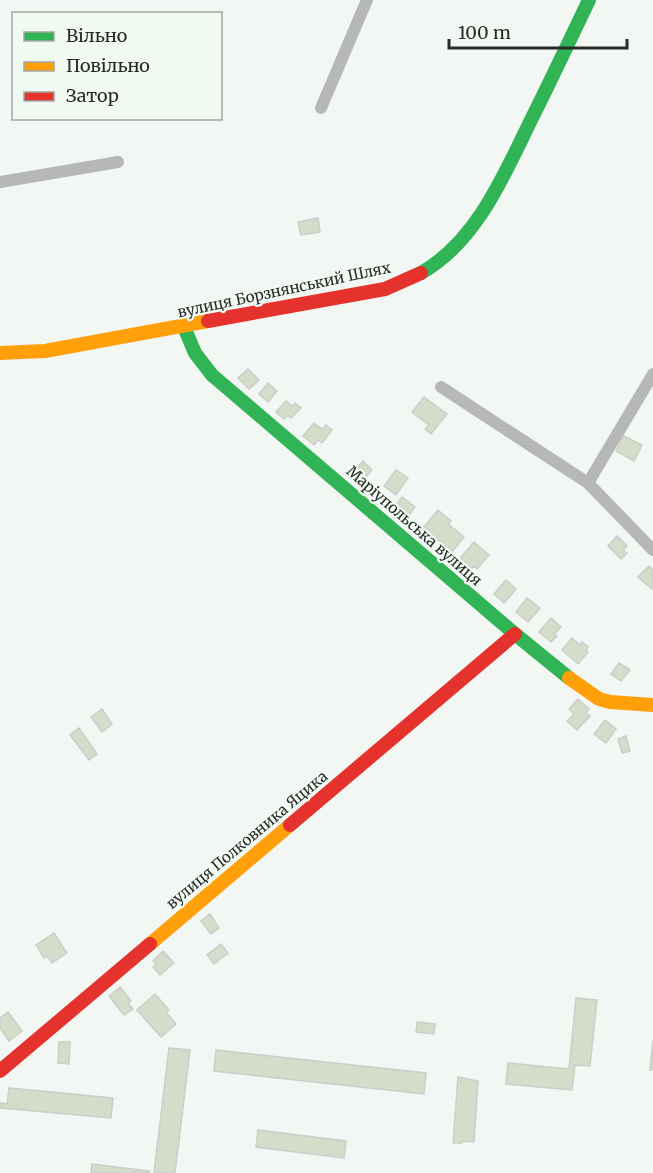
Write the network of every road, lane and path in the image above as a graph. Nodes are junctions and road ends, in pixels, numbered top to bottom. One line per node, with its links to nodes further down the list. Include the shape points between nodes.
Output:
1 (367, 0): 3 (street)
2 (589, 0): 6 (street, вулиця Борзнянський Шлях, via 503,177 459,241 435,264 385,289)
3 (321, 108)
4 (118, 162): 5 (street)
5 (0, 182)
6 (184, 327): 7 (street, вулиця Борзнянський Шлях); 14 (street, Маріупольська вулиця, via 201,365)
7 (45, 351): 8 (street, вулиця Борзнянський Шлях); 9 (street, вулиця Борзнянський Шлях)
8 (0, 353)
9 (0, 366)
10 (653, 374): 12 (street)
11 (441, 387): 12 (street)
12 (588, 483): 13 (street)
13 (653, 550)
14 (515, 634): 15 (street, Маріупольська вулиця, via 599,699); 16 (street, вулиця Полковника Яцика)
15 (653, 705)
16 (0, 1071)

